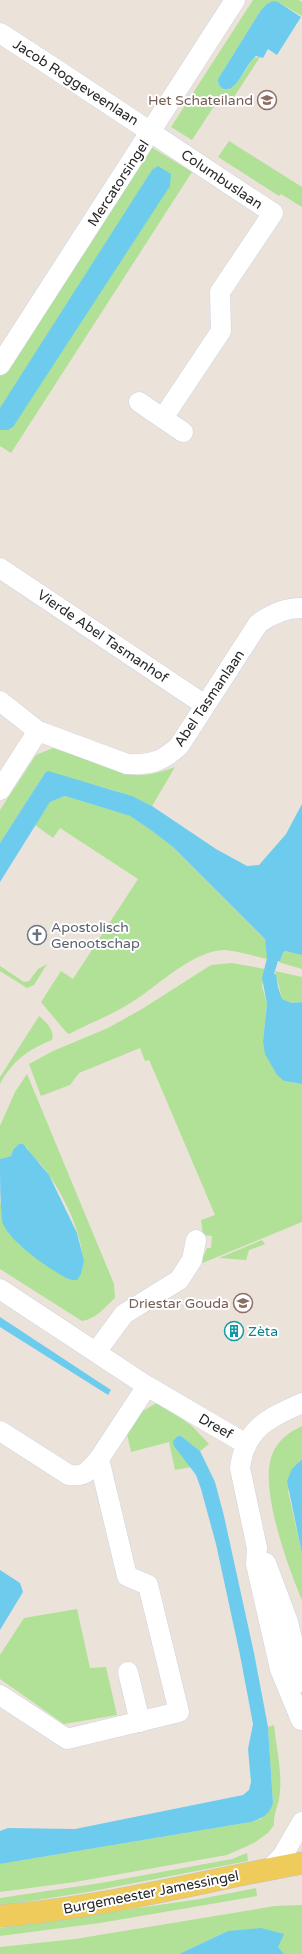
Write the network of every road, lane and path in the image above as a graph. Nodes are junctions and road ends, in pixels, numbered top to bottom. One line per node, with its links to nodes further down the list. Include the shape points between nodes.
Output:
1 (235, 0): 3 (street, Mercatorsingel)
2 (0, 33): 3 (street, Jacob Roggeveenlaan)
3 (151, 131): 4 (street, Mercatorsingel); 6 (street, Columbuslaan, via 273,213 220,292 221,331)
4 (0, 365)
5 (138, 402): 6 (street)
6 (163, 418): 7 (street)
7 (183, 432)
8 (0, 568): 11 (street, Vierde Abel Tasmanhof)
9 (302, 608): 11 (street, Abel Tasmanlaan, via 289,608 277,612 258,624)
10 (0, 701): 12 (street, Abel Tasmanlaan)
11 (205, 705): 12 (street, Abel Tasmanlaan, via 179,746 168,756 142,765 127,764)
12 (38, 731): 13 (street)
13 (0, 790)
14 (196, 1240): 16 (street, via 192,1260 179,1280 124,1314)
15 (0, 1289): 16 (street, Dreef)
16 (96, 1352): 17 (street, Dreef)
17 (147, 1386): 20 (street, Dreef); 21 (street)
18 (302, 1403): 20 (street, via 262,1423)
19 (0, 1431): 21 (street, via 68,1476 80,1476 89,1471)
20 (246, 1444): 22 (street, Dreef, via 240,1468)
21 (99, 1459): 27 (street, via 127,1576 148,1585 179,1712)
22 (257, 1548): 24 (street, Dreef, via 266,1564 288,1622); 26 (street, Dreef, via 256,1564 280,1669)
23 (128, 1672): 27 (street)
24 (302, 1682)
25 (0, 1695): 27 (street, via 67,1739)
26 (302, 1720)
27 (140, 1722)
28 (302, 1822): 30 (street, via 283,1855)
29 (302, 1863): 30 (main road, Burgemeester Jamessingel)
30 (270, 1869): 31 (main road, Burgemeester Jamessingel, via 88,1905)
31 (0, 1916)

